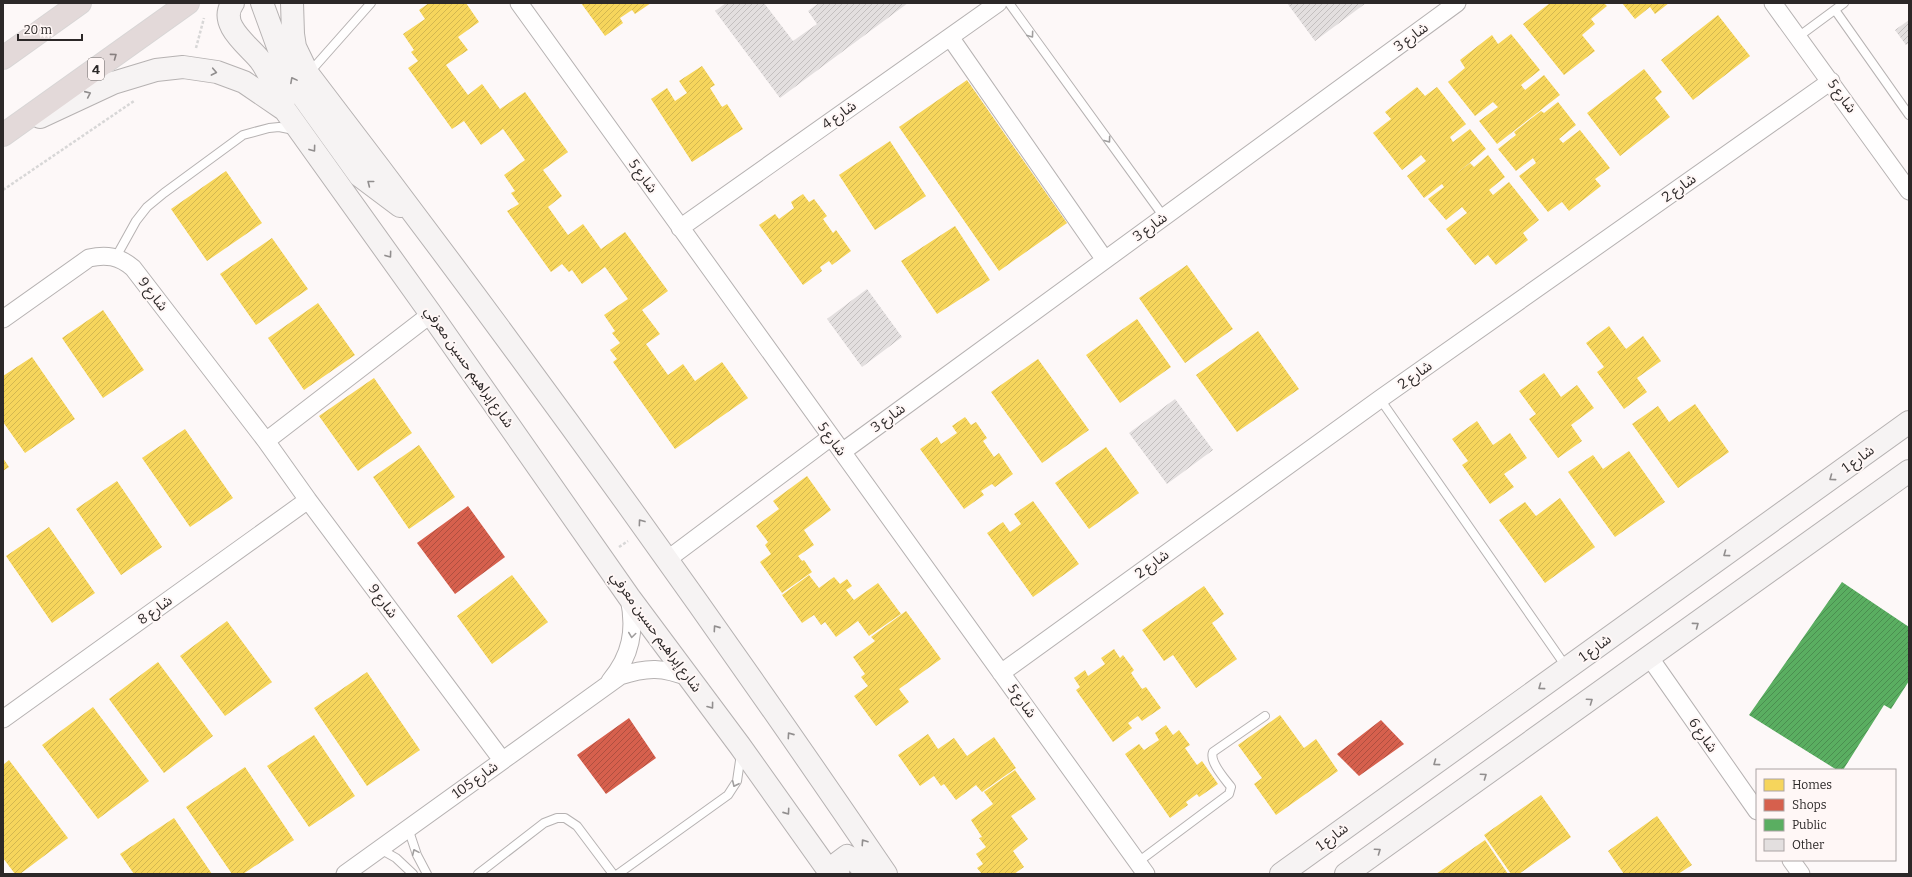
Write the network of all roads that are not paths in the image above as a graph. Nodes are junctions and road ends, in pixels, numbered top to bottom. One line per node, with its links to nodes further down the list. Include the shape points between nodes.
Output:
1 (80, 3): 16 (highway)
2 (188, 3): 22 (highway, 4, one-way to 2)
3 (233, 3): 19 (street, via 229,15 230,22 238,37 260,60 274,83)
4 (262, 3): 25 (street, one-way to 4, via 360,176 298,91 285,66)
5 (292, 3): 17 (street, via 295,47)
6 (371, 3): 17 (lane)
7 (519, 3): 26 (street, شارع 5)
8 (998, 3): 14 (street, شارع 4)
9 (1009, 3): 24 (lane, one-way to 24)
10 (1458, 3): 24 (street, شارع 3)
11 (1773, 3): 15 (street, شارع 5)
12 (1844, 3): 13 (lane)
13 (1835, 10): 15 (lane); 20 (lane)
14 (950, 37): 26 (street, شارع 4); 28 (street)
15 (1798, 37): 18 (street, شارع 5)
16 (3, 58)
17 (308, 74): 25 (street)
18 (1831, 81): 23 (street, شارع 5); 31 (street, شارع 2)
19 (285, 110): 21 (street, شارع إبراهيم حسين معرفي); 22 (street, شارع إبراهيم حسين معرفي, one-way to 19, via 113,83 156,70 183,67 217,72 244,82)
20 (1909, 115)
21 (301, 132): 27 (lane, via 279,127 243,136 147,207); 29 (street, شارع إبراهيم حسين معرفي, one-way to 29)
22 (3, 135)
23 (1909, 191)
24 (1164, 217): 28 (street, شارع 3)
25 (423, 224): 38 (street, one-way to 25)
26 (680, 228): 33 (street, شارع 5)
27 (116, 257): 30 (street, via 89,258); 34 (street, شارع 9, via 133,268)
28 (1104, 260): 35 (street, شارع 3)
29 (431, 314): 34 (street); 39 (street, شارع إبراهيم حسين معرفي)
30 (3, 319)
31 (1380, 399): 41 (lane); 42 (street, شارع 2)
32 (1909, 422): 41 (street, شارع 1, one-way to 41)
33 (831, 437): 35 (street, شارع 5); 38 (street)
34 (266, 441): 37 (street, شارع 9)
35 (842, 452): 42 (street, شارع 5)
36 (1907, 477): 40 (street, one-way to 36)
37 (308, 500): 46 (street, شارع 8); 48 (street, شارع 9)
38 (668, 559): 63 (street, one-way to 38)
39 (629, 597): 43 (street, شارع إبراهيم حسين معرفي); 44 (street, شارع 105, one-way to 44, via 633,616 629,648 618,671)
40 (1650, 658): 49 (street, شارع 6); 65 (street, one-way to 40)
41 (1567, 668): 64 (street, شارع 1, one-way to 64)
42 (1001, 673): 53 (street, شارع 5)
43 (690, 678): 44 (street, شارع 105, via 673,671 638,670 620,676); 47 (street, شارع إبراهيم حسين معرفي, one-way to 47)
44 (605, 686): 48 (street, شارع 105)
45 (1264, 716): 53 (lane, via 1213,752 1214,761 1231,787 1229,794)
46 (3, 719)
47 (740, 746): 59 (lane, one-way to 59, via 739,773 728,795); 60 (street, شارع إبراهيم حسين معرفي, one-way to 60)
48 (502, 760): 50 (street, شارع 105)
49 (1756, 810)
50 (408, 828): 51 (street, شارع 105); 56 (lane, one-way to 50, via 416,855)
51 (380, 849): 54 (street, شارع 105); 55 (lane, via 396,858)
52 (1792, 861): 66 (street)
53 (1142, 868)
54 (345, 874)
55 (414, 874)
56 (427, 874)
57 (478, 874): 58 (lane, via 544,823 557,818 565,818 577,826)
58 (612, 874)
59 (618, 874)
60 (831, 874)
61 (838, 874): 62 (street, via 839,862 847,856 855,860)
62 (866, 874)
63 (886, 874)
64 (1281, 874)
65 (1346, 874)
66 (1801, 874)

